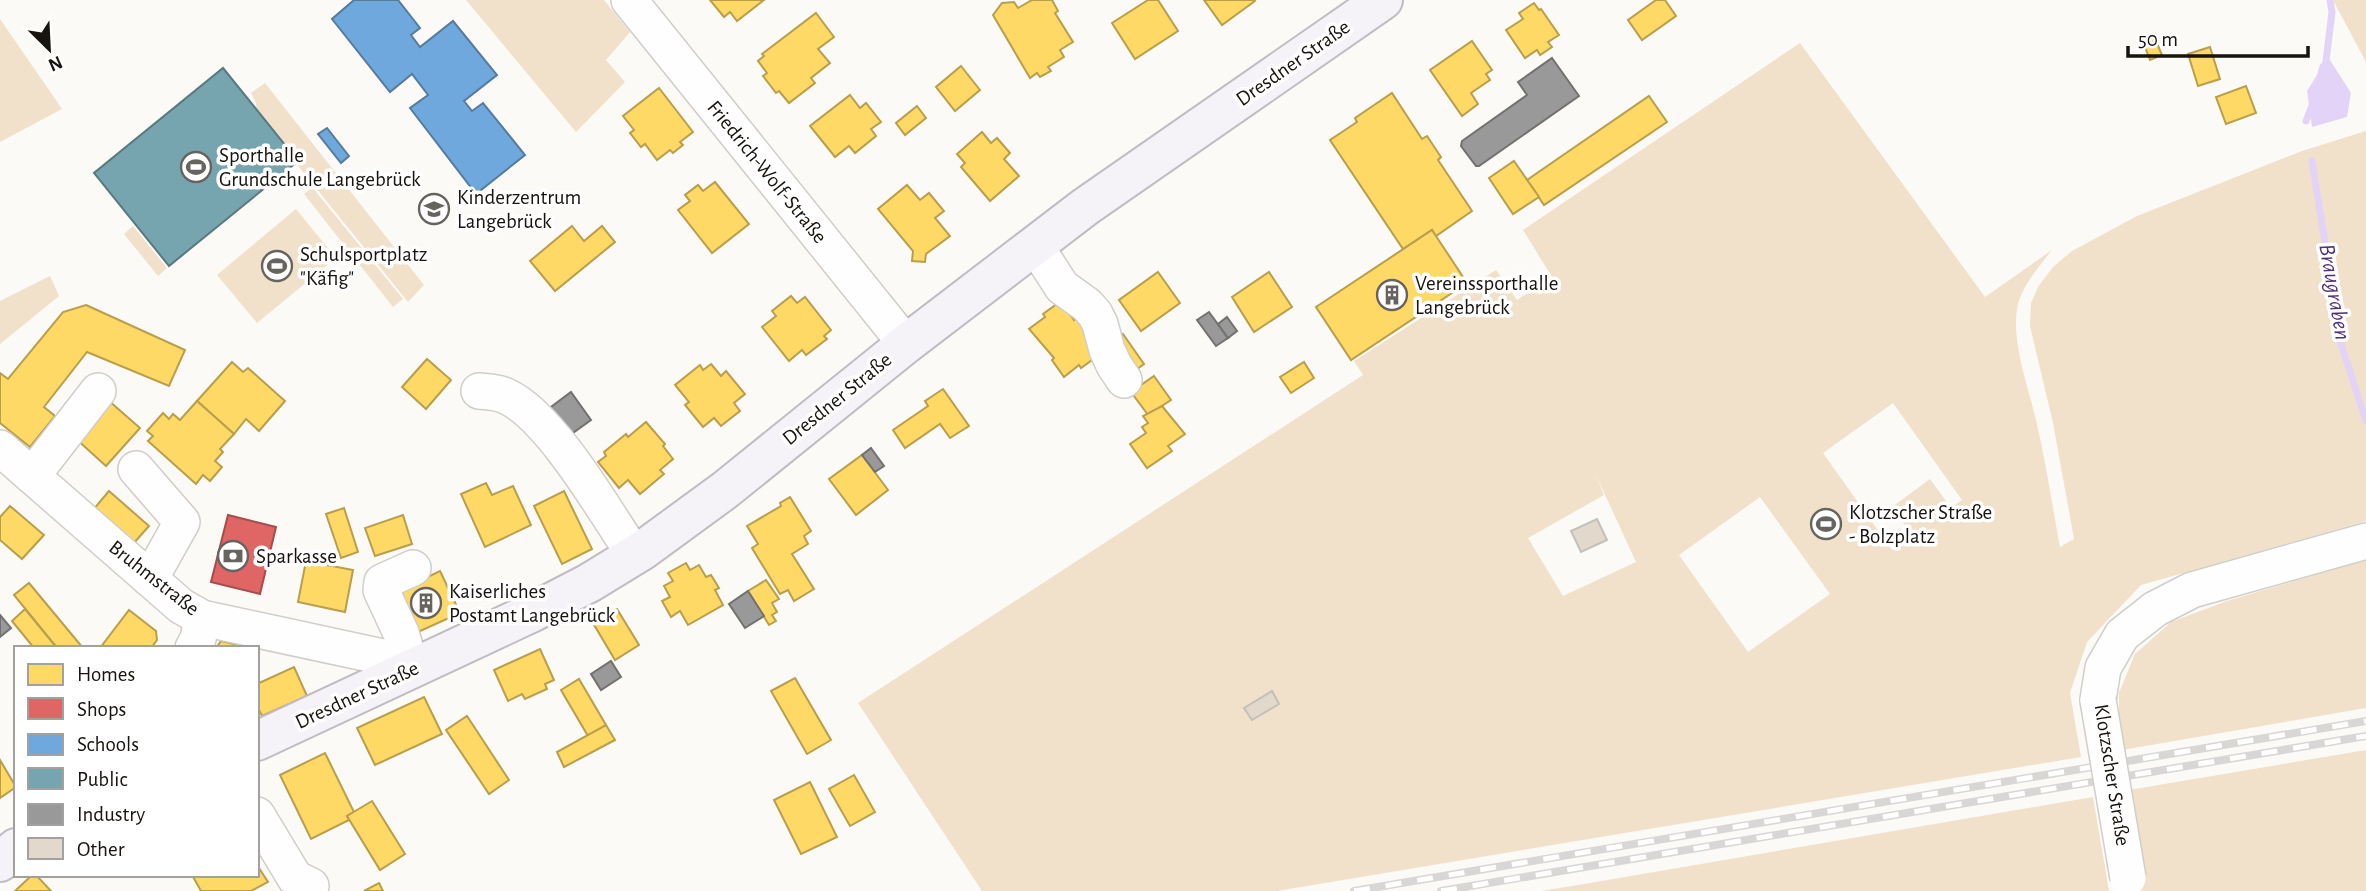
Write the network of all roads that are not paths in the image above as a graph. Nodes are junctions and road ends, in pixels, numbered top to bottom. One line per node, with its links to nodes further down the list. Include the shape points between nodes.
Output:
1 (629, 0): 4 (street, Friedrich-Wolf-Straße)
2 (1383, 0): 3 (main road, Dresdner Straße)
3 (1035, 245): 4 (main road, Dresdner Straße); 5 (street, via 1062,287 1095,314 1114,366)
4 (906, 344): 12 (main road, Dresdner Straße, via 726,490)
5 (1124, 380)
6 (98, 391): 10 (street)
7 (479, 391): 12 (street, via 504,395 544,426)
8 (0, 448): 10 (street, Bruhmstraße)
9 (136, 470): 14 (street, via 182,522)
10 (32, 476): 14 (street, Bruhmstraße)
11 (2366, 541): 21 (street, Klotzscher Straße, bridge, via 2192,590 2155,609 2122,635 2103,668 2098,700)
12 (635, 555): 16 (main road, Dresdner Straße, via 533,612)
13 (413, 568): 16 (street, via 382,582 381,590)
14 (150, 579): 15 (street, Bruhmstraße, via 181,606)
15 (198, 633): 16 (street, Bruhmstraße)
16 (415, 664): 17 (main road, Dresdner Straße)
17 (259, 740)
18 (259, 818): 22 (street, via 295,878)
19 (14, 850): 20 (main road)
20 (0, 862)
21 (2129, 884)
22 (311, 886)

